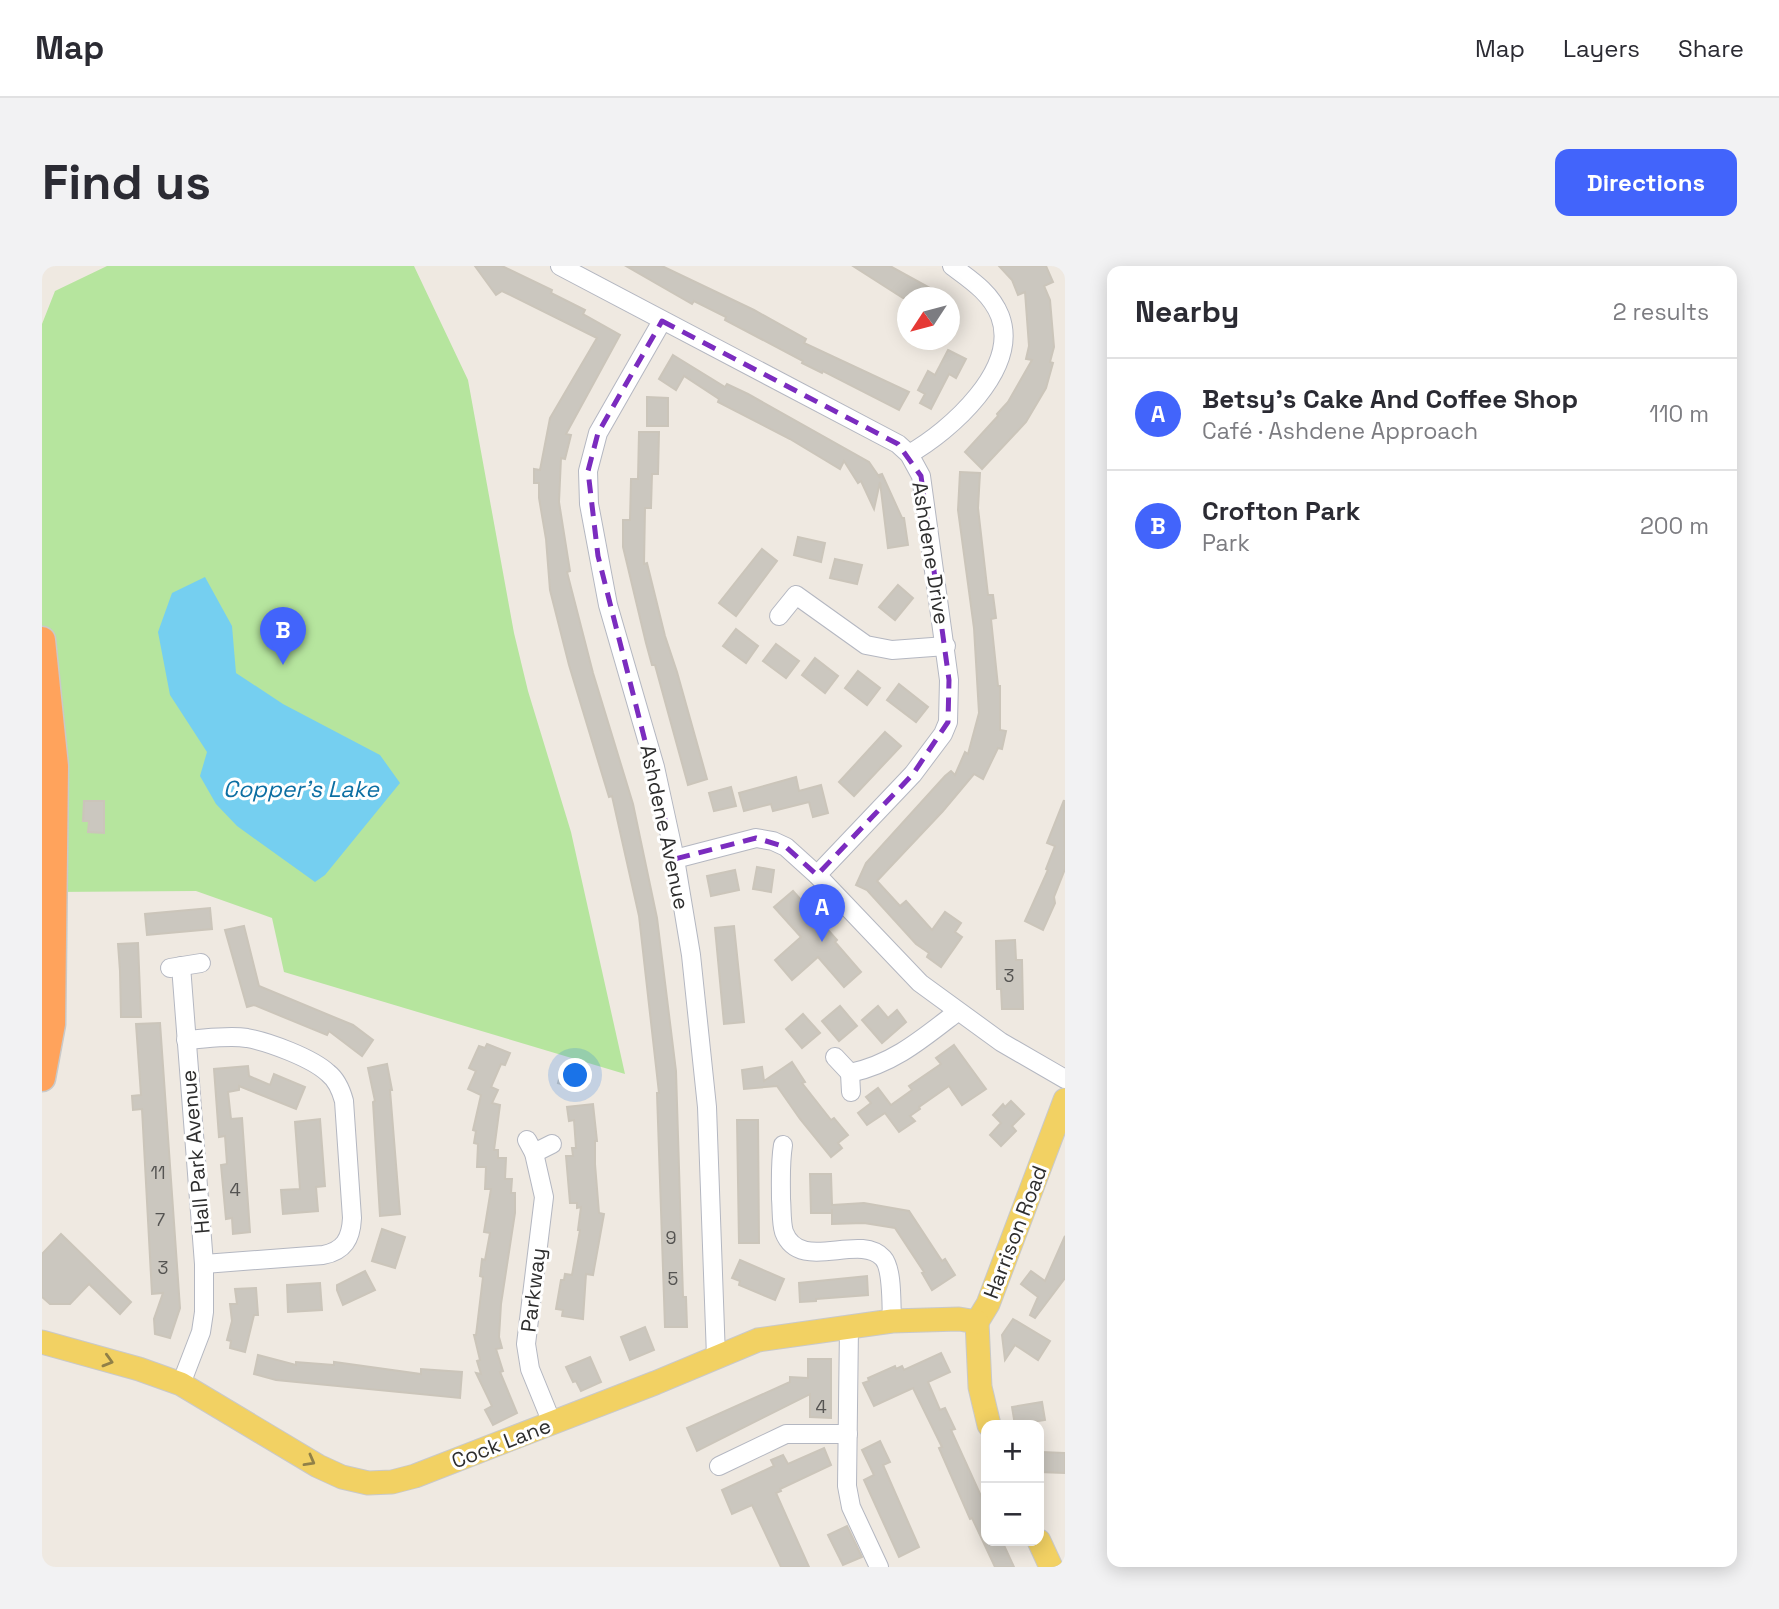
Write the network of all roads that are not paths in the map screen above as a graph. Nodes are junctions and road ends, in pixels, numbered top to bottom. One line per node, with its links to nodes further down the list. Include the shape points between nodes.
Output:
1 (560, 266): 3 (street, Ashdene Drive)
2 (952, 266): 4 (street, via 977,284 1000,316 1001,355 971,402)
3 (662, 321): 4 (street, Ashdene Drive, via 898,444); 8 (street, Ashdene Avenue, via 598,433 588,471 589,504 608,606)
4 (909, 454): 7 (street, Ashdene Drive, via 921,477)
5 (779, 616): 7 (street, via 796,595 866,645 892,650)
6 (42, 640): 15 (highway, via 55,766 52,1024)
7 (946, 646): 9 (street, Ashdene Drive, via 950,708 943,734 913,774)
8 (675, 859): 9 (street, via 756,838 786,847); 26 (street, Ashdene Avenue, via 708,1107)
9 (817, 875): 11 (street, via 920,983)
10 (201, 963): 12 (street, Hall Park Avenue, via 175,967)
11 (957, 1012): 14 (street, via 893,1058 875,1068); 16 (street)
12 (186, 1040): 21 (street, Hall Park Avenue); 21 (street, Hall Park Avenue, via 247,1038 272,1046 319,1065 340,1086 344,1101 352,1218 344,1246 323,1255)
13 (835, 1057): 14 (street)
14 (850, 1073): 17 (street)
15 (42, 1078)
16 (1065, 1079)
17 (852, 1092)
18 (1065, 1100): 23 (main road, Harrison Road, via 988,1304)
19 (552, 1144): 29 (street, Parkway, via 530,1147 542,1188 543,1214 526,1344 530,1368)
20 (787, 1156): 22 (street, via 782,1220 790,1242 809,1252 871,1250 883,1258 889,1270)
21 (204, 1264): 27 (street, Hall Park Avenue, via 201,1332)
22 (892, 1321): 23 (main road, Cock Lane); 24 (main road, Cock Lane)
23 (977, 1322): 28 (main road, via 980,1387)
24 (849, 1327): 26 (main road, Cock Lane, via 758,1340); 30 (street)
25 (42, 1342): 27 (main road, Cock Lane, one-way to 27)
26 (716, 1357): 29 (main road, Cock Lane)
27 (181, 1384): 29 (main road, Cock Lane, one-way to 29, via 318,1466 368,1483 415,1476)
28 (988, 1420)
29 (552, 1423)
30 (848, 1434): 31 (street, via 786,1434); 33 (street, via 851,1507)
31 (719, 1466)
32 (1041, 1546): 34 (main road)
33 (879, 1567)
34 (1051, 1567)

